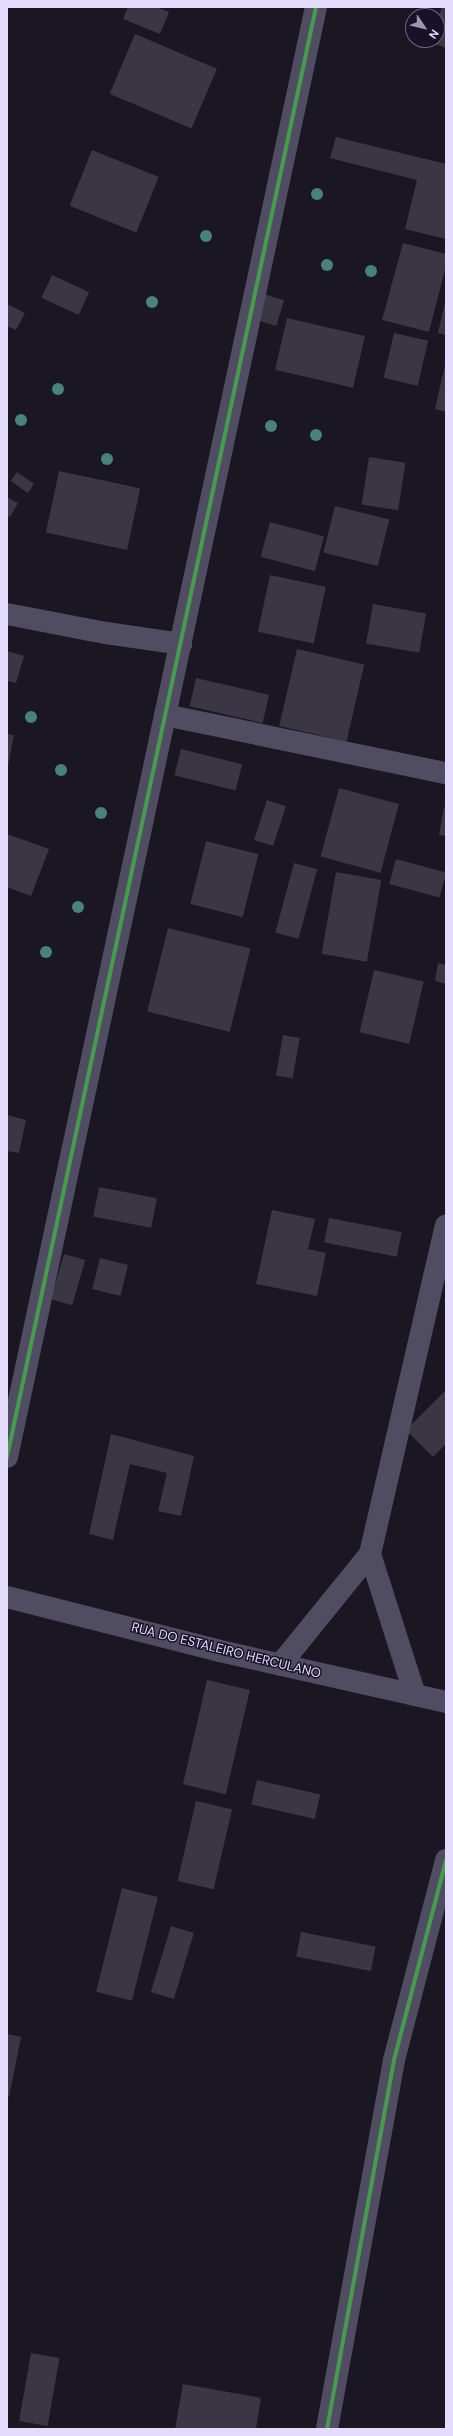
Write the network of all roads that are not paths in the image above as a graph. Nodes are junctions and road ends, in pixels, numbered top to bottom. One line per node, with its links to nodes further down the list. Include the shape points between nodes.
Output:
1 (316, 7): 3 (street)
2 (7, 614): 3 (street)
3 (180, 644): 4 (street)
4 (166, 715): 5 (street); 7 (street)
5 (446, 773)
6 (446, 1226): 8 (street)
7 (7, 1457)
8 (370, 1554): 10 (street); 11 (street)
9 (7, 1597): 10 (street, RUA DO ESTALEIRO HERCULANO)
10 (280, 1664): 11 (street, RUA DO ESTALEIRO HERCULANO)
11 (415, 1695): 12 (street, RUA DO ESTALEIRO HERCULANO)
12 (446, 1702)
13 (446, 1860): 14 (street, via 394,2060)
14 (327, 2429)

